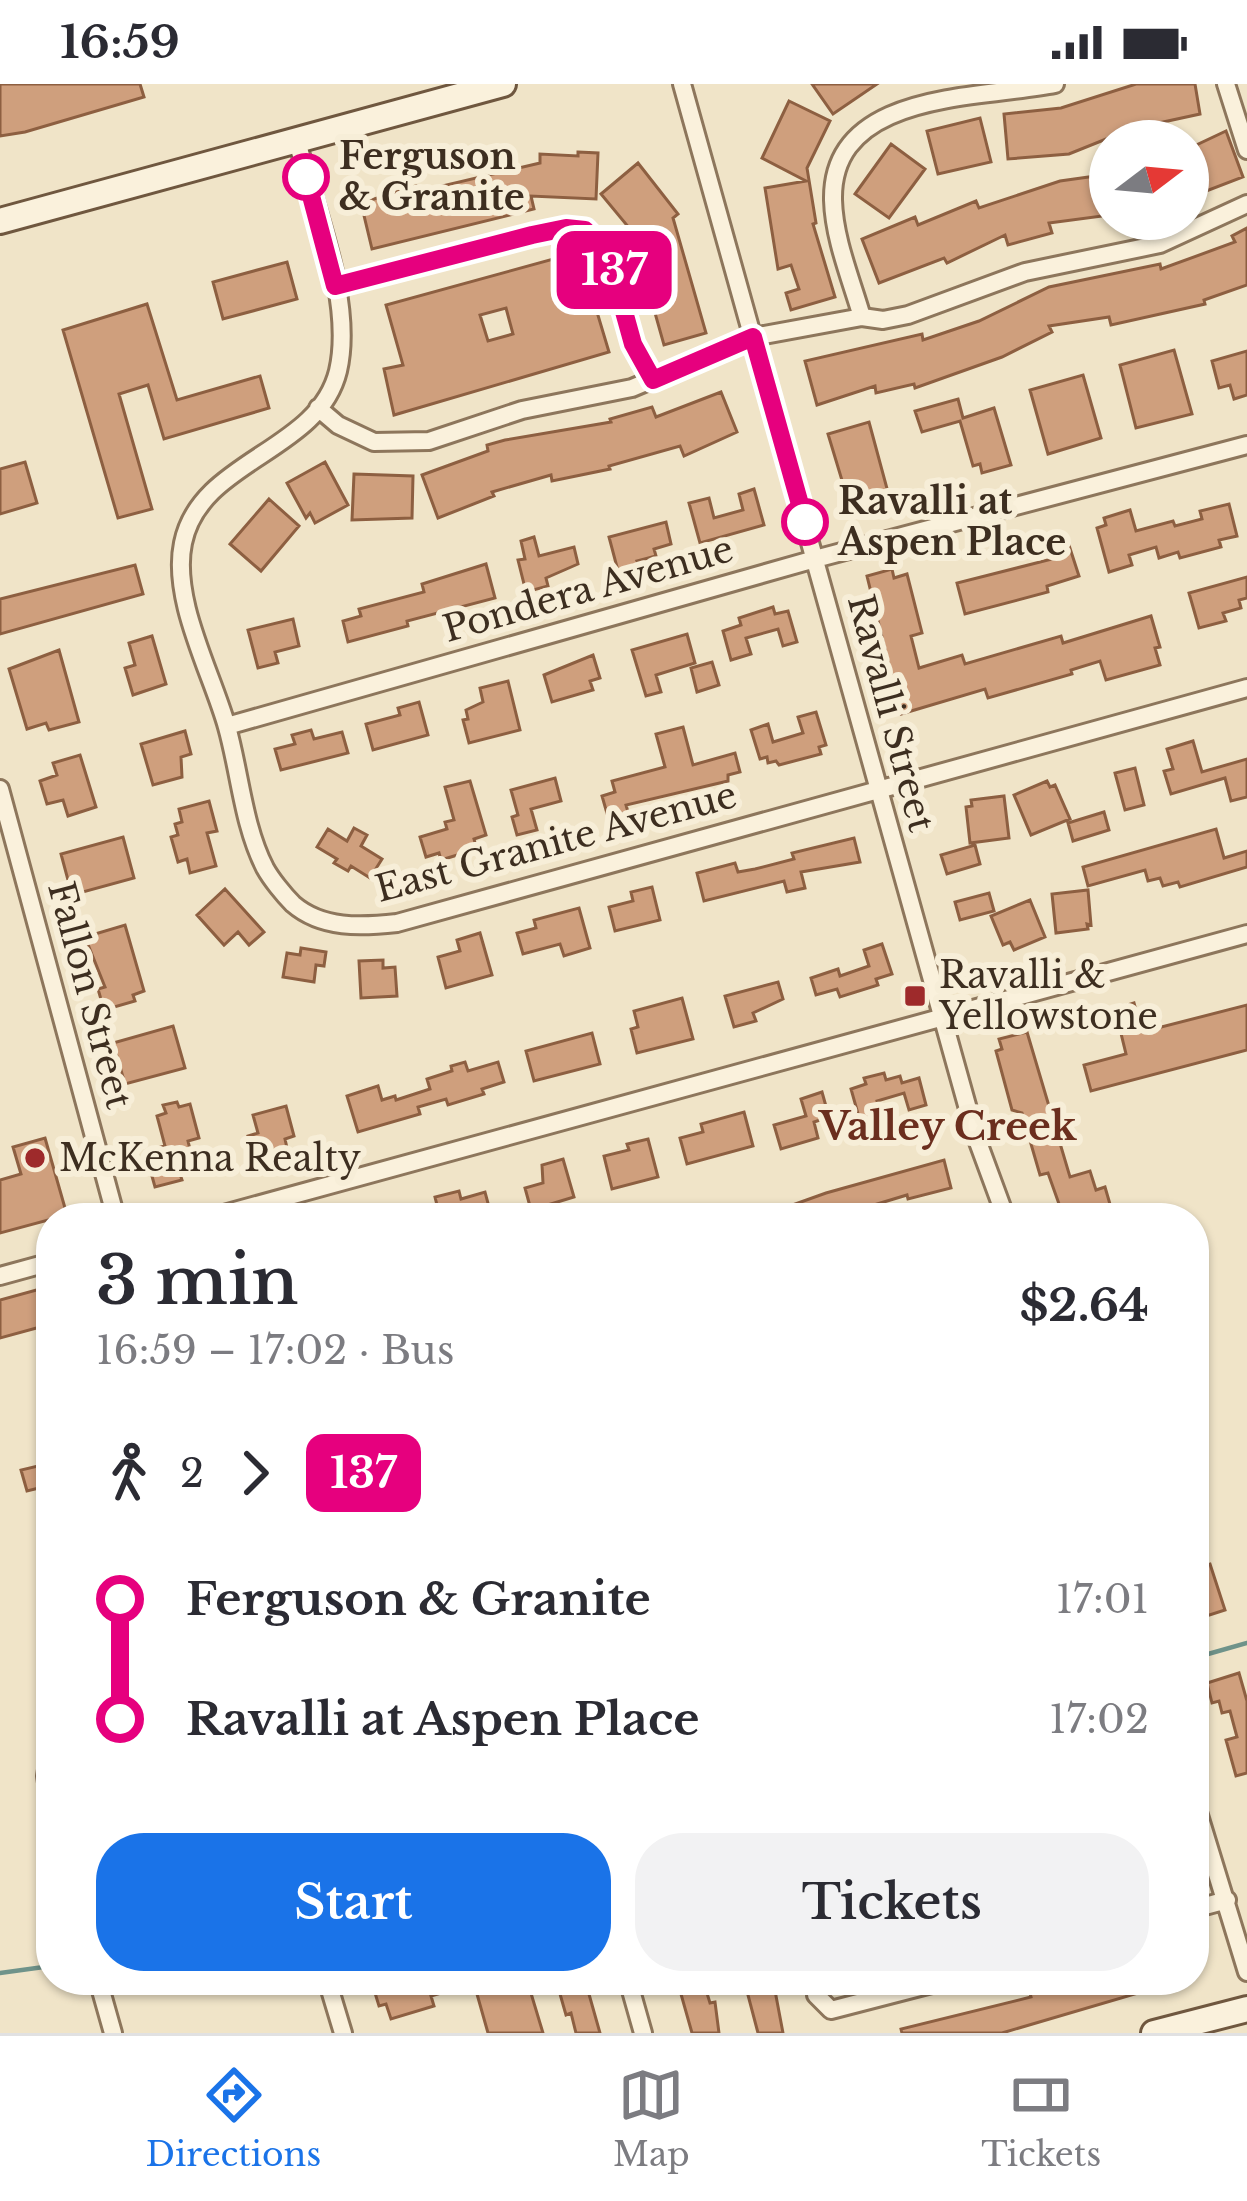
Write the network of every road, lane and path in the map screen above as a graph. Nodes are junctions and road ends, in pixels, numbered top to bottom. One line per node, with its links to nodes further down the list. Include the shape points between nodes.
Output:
1 (503, 84): 5 (street)
2 (682, 84): 11 (street, Ravalli Street)
3 (1055, 84): 10 (street, via 906,109 848,148 836,171 834,209)
4 (1226, 84): 6 (street)
5 (297, 141): 8 (street); 9 (street, East Granite Avenue)
6 (1247, 150)
7 (1247, 204): 10 (street, via 1160,244 1025,272 927,311)
8 (0, 220)
9 (335, 286): 12 (street, via 532,235 585,230 608,254 633,344); 13 (street, East Granite Avenue, via 342,344)
10 (862, 317): 11 (street)
11 (753, 337): 12 (street); 15 (street, Ravalli Street)
12 (653, 380): 13 (street, via 412,443 355,436)
13 (318, 408): 17 (street, East Granite Avenue, via 212,493 183,542 191,624)
14 (1247, 445): 15 (street, Pondera Avenue)
15 (815, 559): 17 (street, Pondera Avenue); 18 (street, Ravalli Street)
16 (1247, 688): 18 (street, East Granite Avenue)
17 (227, 726): 18 (street, East Granite Avenue, via 266,870 293,904 323,922 361,927)
18 (877, 788): 22 (street, Ravalli Street)
19 (0, 789): 20 (street, Fallon Street)
20 (8, 849): 23 (street, Fallon Street)
21 (1247, 934): 22 (street)
22 (943, 1017): 24 (street); 25 (street, Ravalli Street)
23 (112, 1203)
24 (264, 1203)
25 (995, 1203)
26 (36, 1266): 27 (street)
27 (0, 1276)
28 (1209, 1845): 29 (street)
29 (1227, 1900): 30 (street); 31 (street)
30 (1209, 1905)
31 (1247, 1972)
32 (102, 1995): 38 (street)
33 (332, 1995): 39 (street)
34 (632, 1995): 40 (street)
35 (815, 1995): 36 (street, via 831,2010)
36 (889, 1995)
37 (1247, 2009): 41 (street)
38 (113, 2033)
39 (343, 2033)
40 (643, 2033)
41 (1154, 2033)

